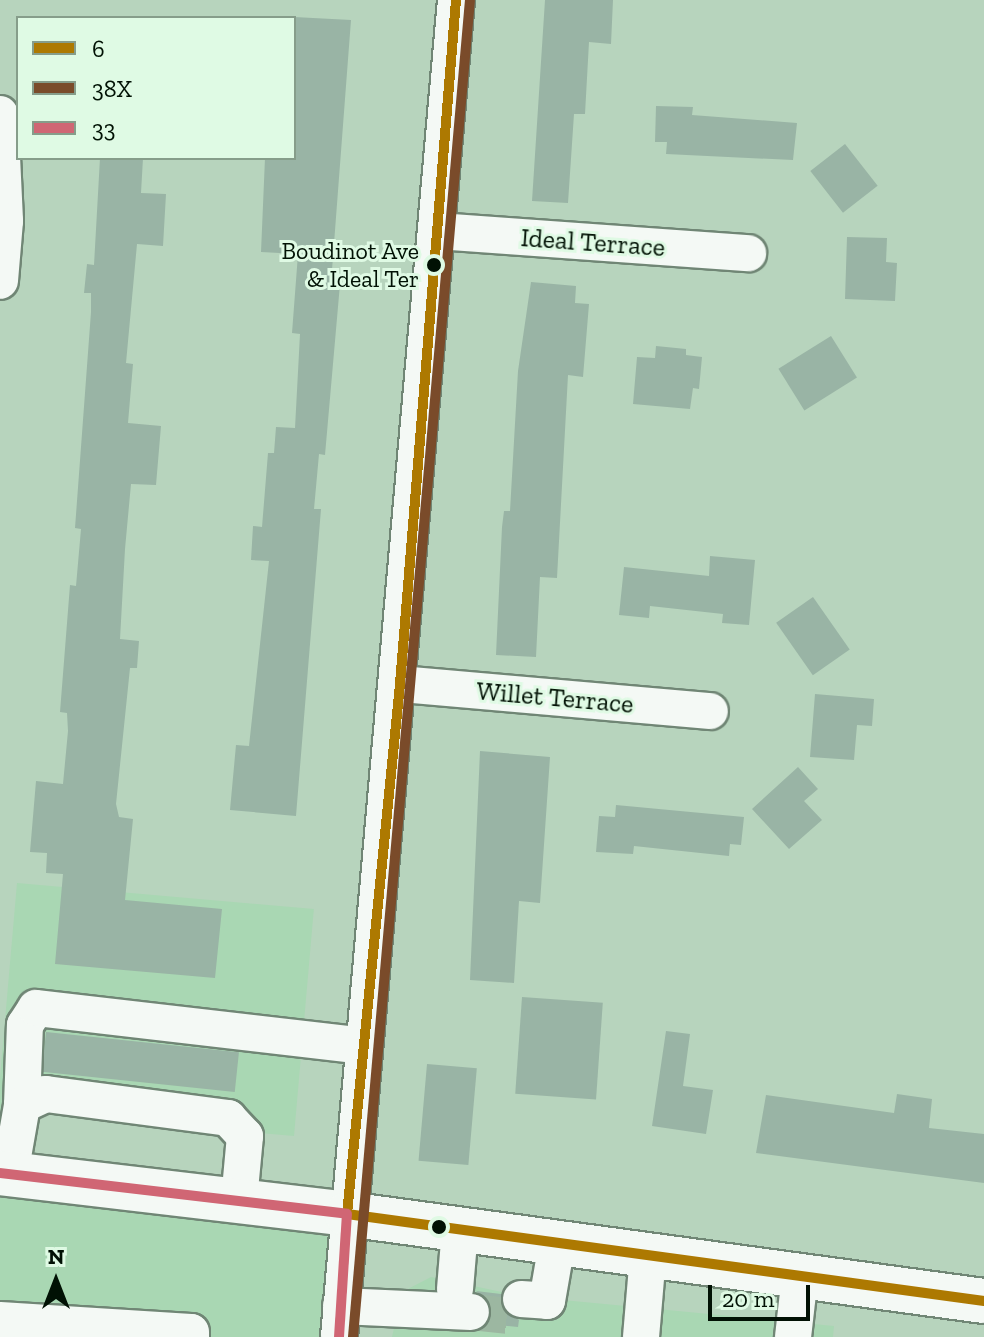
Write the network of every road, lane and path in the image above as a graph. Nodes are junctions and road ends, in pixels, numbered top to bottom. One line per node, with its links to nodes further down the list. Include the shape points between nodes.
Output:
1 (456, 0): 3 (street)
2 (0, 114): 5 (street, via 5,221)
3 (438, 231): 4 (street, Ideal Terrace); 6 (street)
4 (748, 253)
5 (0, 281)
6 (400, 684): 7 (street, Willet Terrace); 8 (street)
7 (710, 711)
8 (364, 1046): 9 (street, via 36,1008 25,1025); 12 (street)
9 (22, 1105): 10 (street); 11 (street, via 46,1094 228,1118 245,1136)
10 (5, 1174): 11 (main road)
11 (239, 1201): 12 (main road)
12 (347, 1214): 13 (main road); 21 (street)
13 (460, 1230): 14 (main road); 19 (street)
14 (557, 1243): 15 (main road); 18 (street)
15 (648, 1255): 16 (main road); 24 (street)
16 (800, 1276): 17 (main road); 25 (street)
17 (984, 1301)
18 (529, 1306)
19 (461, 1308): 22 (street)
20 (0, 1320): 23 (street, via 191,1332)
21 (340, 1322): 22 (street)
22 (414, 1323)
23 (191, 1337)
24 (641, 1337)
25 (793, 1337)

